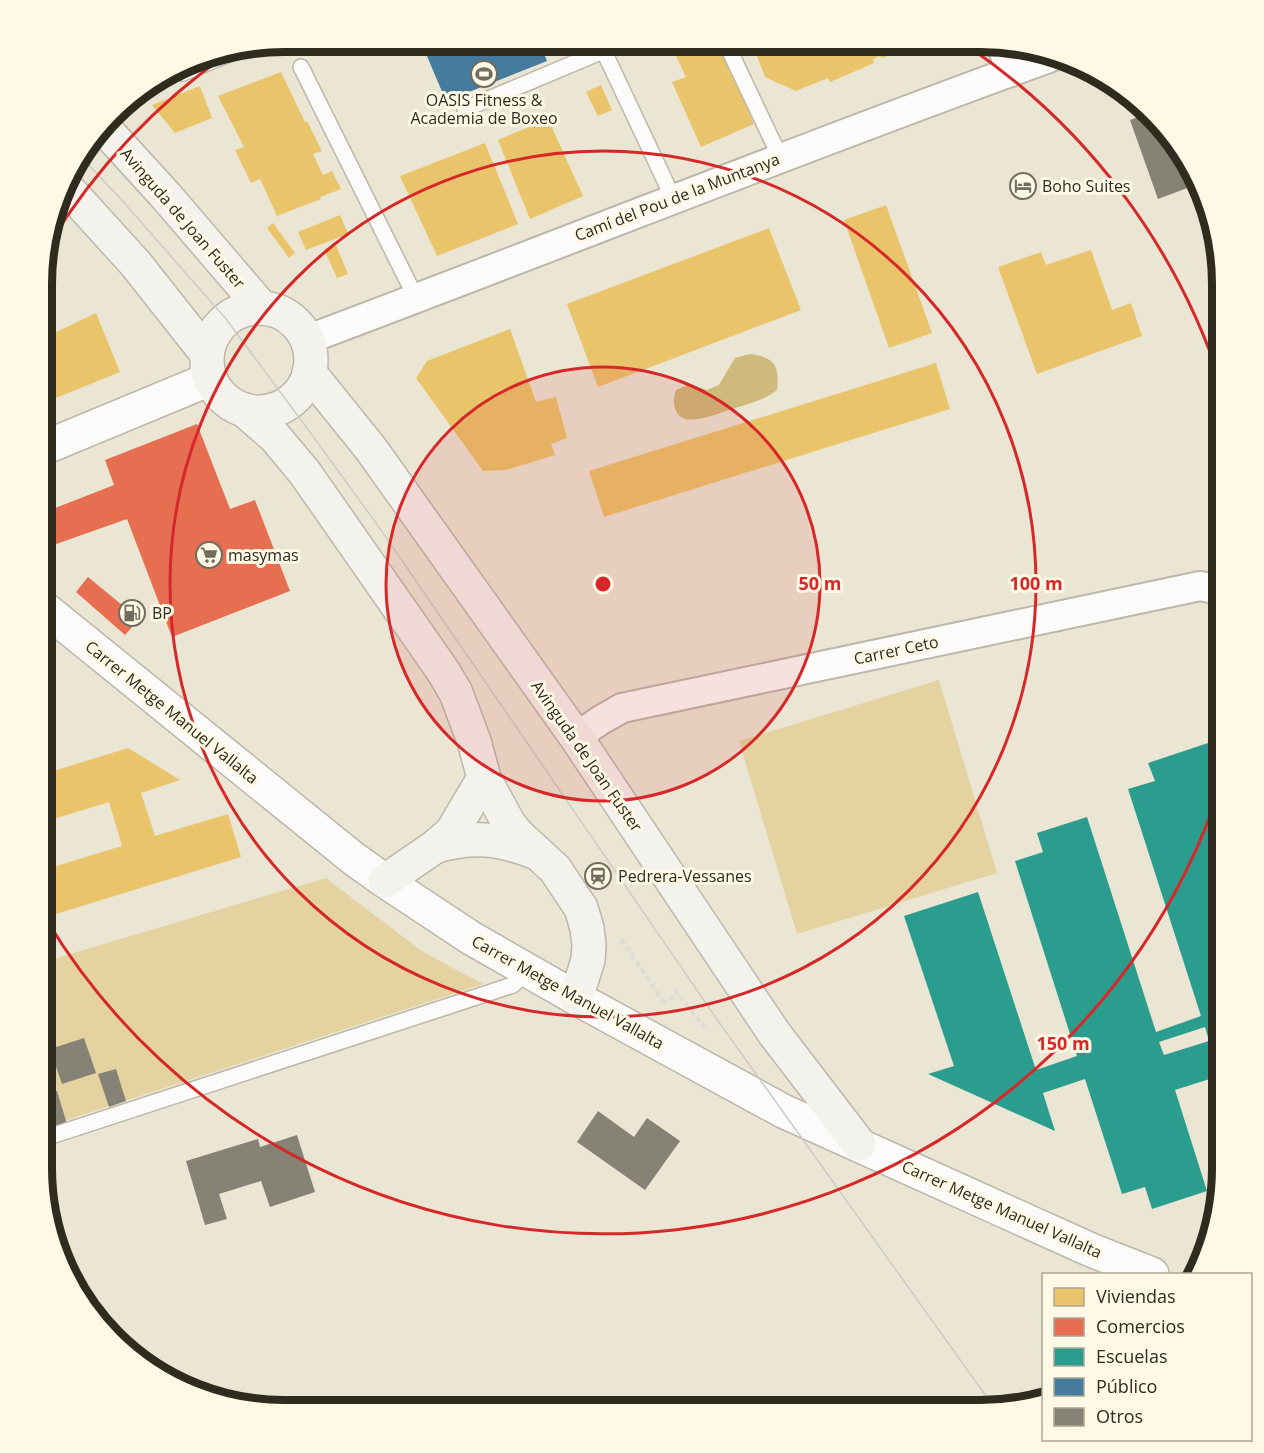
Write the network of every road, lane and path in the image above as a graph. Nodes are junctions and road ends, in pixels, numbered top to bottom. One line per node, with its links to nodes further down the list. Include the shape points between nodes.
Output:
1 (590, 52): 8 (lane)
2 (603, 52): 12 (lane)
3 (730, 52): 10 (lane)
4 (1004, 54): 7 (street)
5 (1042, 61): 7 (street, Camí del Pou de la Muntanya)
6 (301, 67): 13 (lane)
7 (1011, 72): 10 (street, Camí del Pou de la Muntanya)
8 (465, 110)
9 (108, 133): 14 (main road, Avinguda de Joan Fuster)
10 (780, 157): 12 (street, Camí del Pou de la Muntanya)
11 (71, 193): 16 (main road, via 135,262)
12 (674, 200): 13 (street, Camí del Pou de la Muntanya)
13 (416, 298): 15 (street, Camí del Pou de la Muntanya)
14 (262, 308): 15 (main road, via 288,318); 16 (main road, via 226,319 215,333)
15 (306, 340): 17 (main road)
16 (209, 366): 18 (main road, via 215,388 225,400); 19 (street)
17 (309, 372): 18 (main road, via 304,386 289,403 267,412); 22 (main road, Avinguda de Joan Fuster, via 371,449)
18 (245, 411): 23 (main road, via 275,437 305,473 443,671 456,693)
19 (52, 444)
20 (1212, 588): 22 (street, Carrer Ceto, via 1200,586 622,708)
21 (52, 615): 26 (street, Carrer Metge Manuel Vallalta)
22 (576, 737): 34 (main road, Avinguda de Joan Fuster, via 774,1033)
23 (484, 778): 24 (main road, via 452,832); 25 (main road, via 509,825)
24 (436, 846): 25 (main road, via 477,839 506,843); 26 (main road)
25 (538, 854): 31 (main road, via 571,891 587,928 588,960)
26 (385, 881): 28 (street, Carrer Metge Manuel Vallalta)
27 (617, 933): 30 (path, via 663,1001)
28 (528, 970): 31 (street, Carrer Metge Manuel Vallalta); 33 (lane, via 513,985)
29 (674, 989): 30 (path)
30 (679, 995): 32 (path)
31 (576, 998): 34 (street, Carrer Metge Manuel Vallalta, via 783,1111)
32 (705, 1028)
33 (52, 1136)
34 (859, 1144): 35 (street, Carrer Metge Manuel Vallalta)
35 (1147, 1273)

